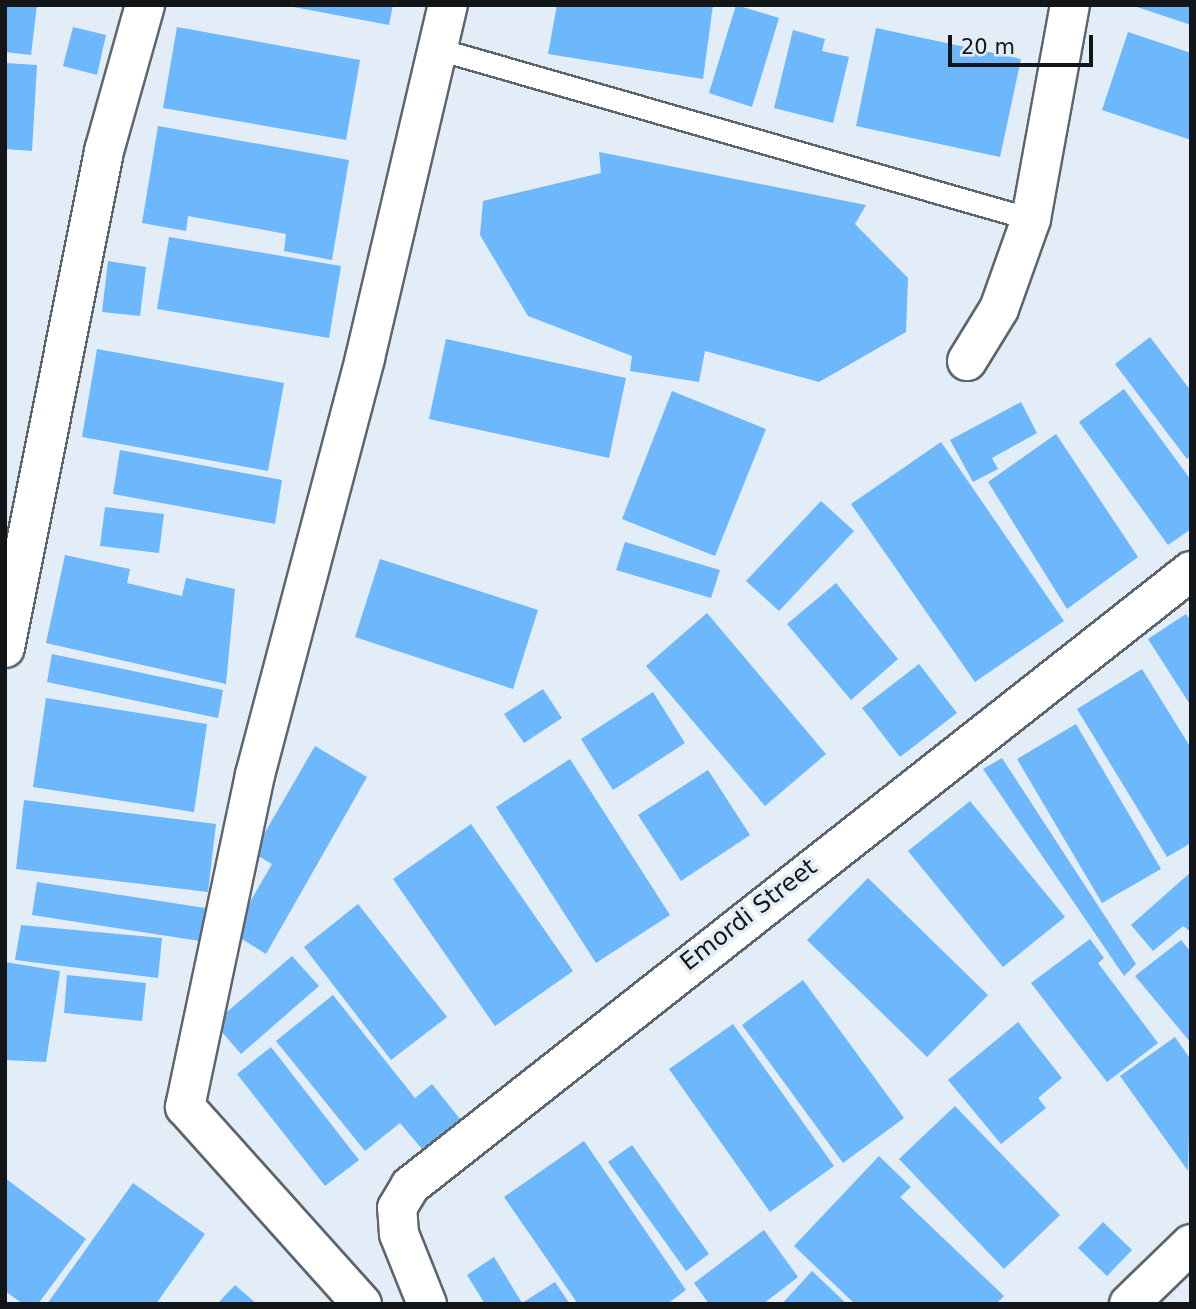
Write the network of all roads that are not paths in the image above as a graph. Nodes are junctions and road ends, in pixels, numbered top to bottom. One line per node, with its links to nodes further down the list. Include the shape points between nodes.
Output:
1 (145, 5): 8 (street, via 104,151)
2 (448, 5): 4 (street)
3 (1070, 5): 5 (street)
4 (439, 49): 5 (lane); 10 (street, via 365,358 255,775 185,1107)
5 (1031, 219): 6 (street, via 999,309)
6 (967, 361)
7 (1191, 571): 11 (street, Emordi Street, via 410,1186 397,1208 399,1234)
8 (5, 648)
9 (1185, 1262): 12 (street)
10 (362, 1304)
11 (427, 1304)
12 (1129, 1304)

